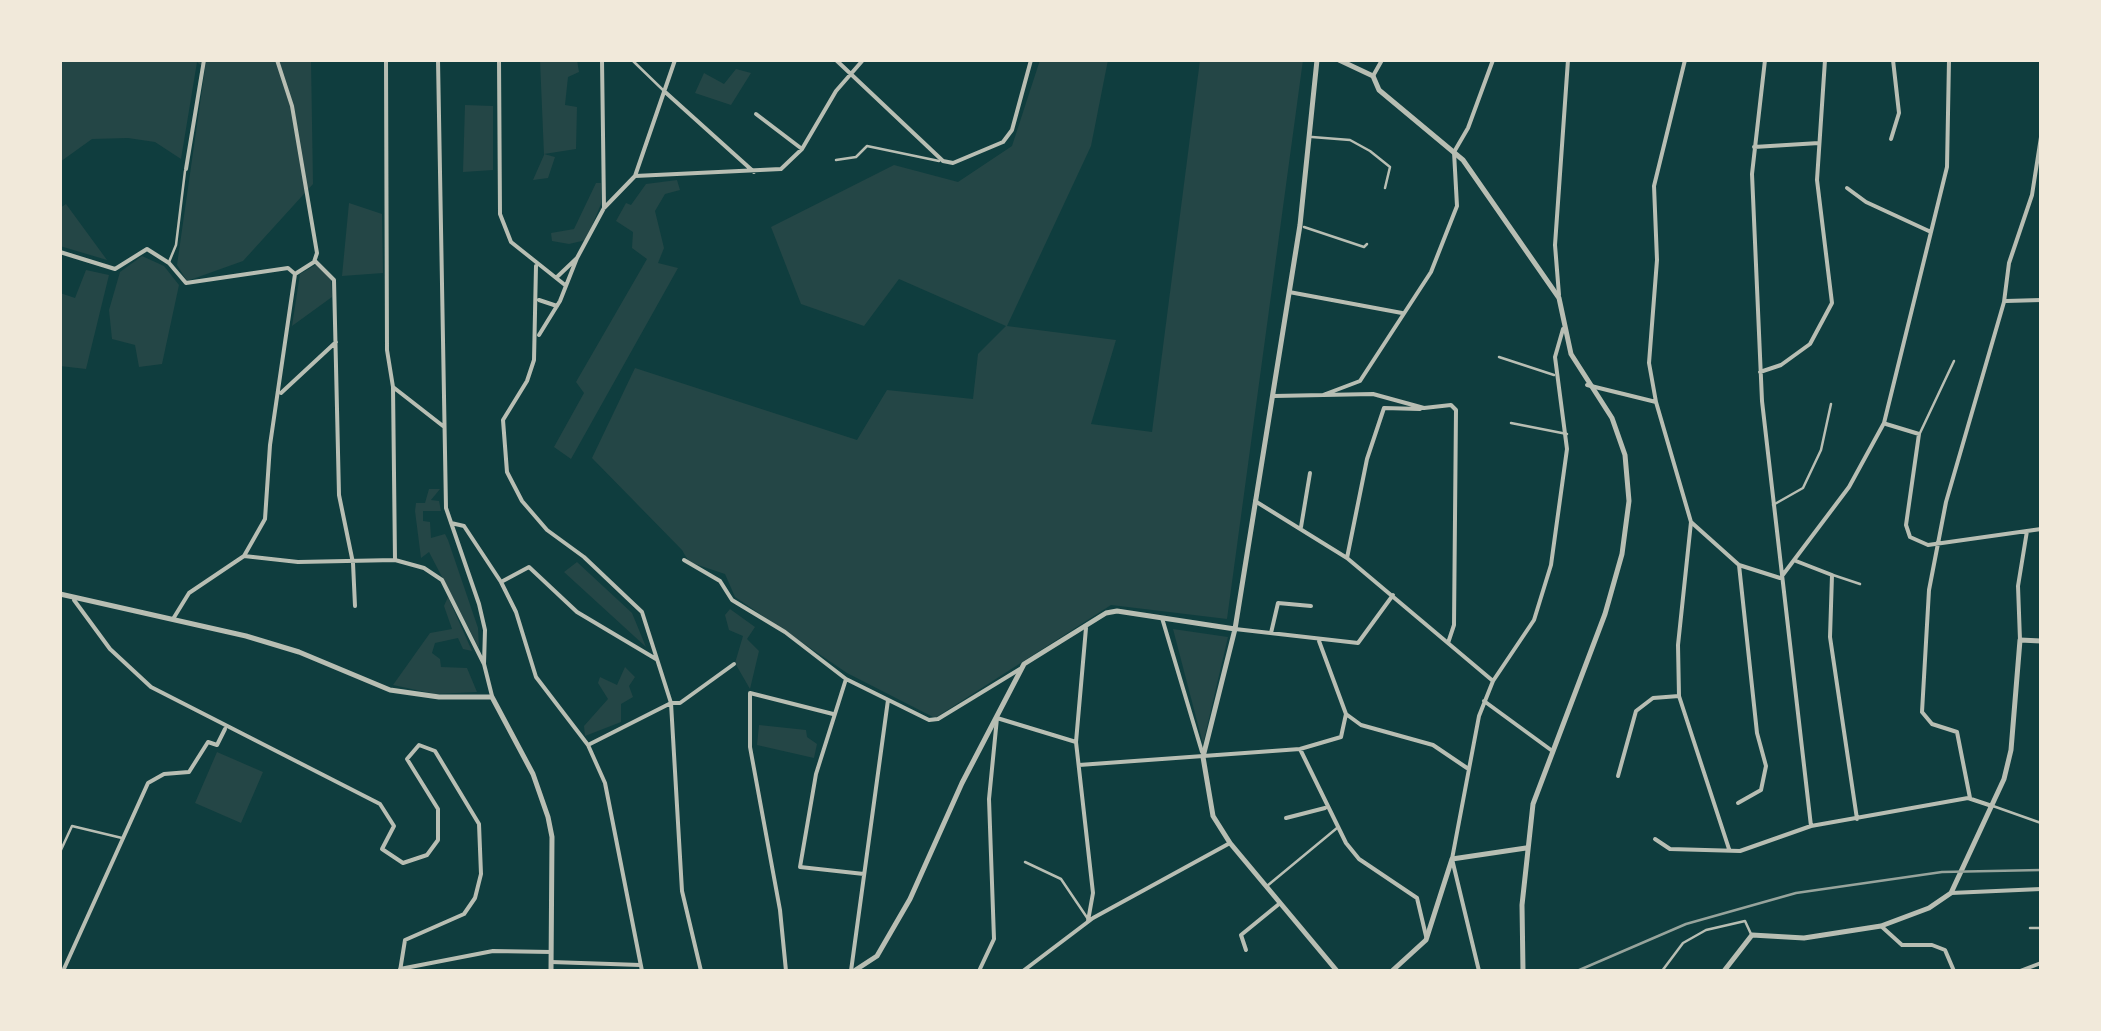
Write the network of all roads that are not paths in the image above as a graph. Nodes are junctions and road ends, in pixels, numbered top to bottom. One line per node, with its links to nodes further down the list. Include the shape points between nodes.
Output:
1 (204, 60): 35 (street)
2 (276, 60): 46 (street, via 292,106)
3 (386, 60): 68 (street, via 387,350)
4 (438, 60): 77 (street)
5 (499, 60): 48 (street, via 500,214 510,242)
6 (602, 60): 40 (street)
7 (632, 60): 24 (lane)
8 (675, 60): 24 (street)
9 (836, 60): 22 (street)
10 (863, 60): 22 (street)
11 (1030, 60): 34 (street, via 1003,142 954,163)
12 (1318, 60): 26 (street)
13 (1339, 60): 23 (street)
14 (1382, 60): 23 (street)
15 (1494, 60): 32 (street)
16 (1568, 60): 55 (street, via 1554,245)
17 (1685, 60): 72 (street, via 1654,186 1657,260 1649,363)
18 (1765, 60): 30 (street)
19 (1825, 60): 29 (street)
20 (1894, 60): 28 (street, via 1899,113)
21 (1949, 60): 42 (street, via 1947,167)
22 (850, 75): 31 (street); 34 (street)
23 (1372, 76): 32 (street, via 1379,90)
24 (664, 91): 36 (street); 37 (street)
25 (756, 114): 31 (street)
26 (1312, 136): 38 (lane, via 1342,138 1370,152 1390,167); 41 (street)
27 (2041, 138): 57 (street)
28 (1891, 139)
29 (1820, 143): 30 (street); 65 (street, via 1818,198 1832,268 1830,316 1803,350)
30 (1754, 147): 65 (street)
31 (802, 149): 36 (street, via 781,169)
32 (1454, 152): 55 (street); 59 (street, via 1454,218)
33 (836, 160): 34 (lane, via 856,157 868,146)
34 (943, 161)
35 (186, 169): 47 (lane)
36 (755, 173): 37 (street)
37 (636, 176): 40 (street)
38 (1385, 188)
39 (1847, 188): 42 (street)
40 (604, 208): 45 (street)
41 (1300, 225): 43 (lane); 53 (street)
42 (1931, 232): 76 (street)
43 (1367, 244)
44 (60, 252): 47 (street, via 115,269 147,249)
45 (578, 258): 50 (street); 51 (street)
46 (315, 261): 49 (street); 62 (street, via 334,280)
47 (169, 263): 49 (street, via 186,283 250,271 288,268)
48 (536, 266): 50 (street); 52 (street)
49 (294, 274): 69 (street)
50 (555, 276): 51 (street); 52 (street)
51 (565, 285): 58 (street)
52 (538, 286): 54 (street)
53 (1289, 292): 59 (street); 70 (street)
54 (538, 298): 58 (street); 61 (street)
55 (1559, 298): 60 (street)
56 (2041, 300): 57 (street)
57 (2004, 302): 88 (street)
58 (556, 306): 61 (street)
59 (1405, 314): 71 (street, via 1360,381)
60 (1563, 329): 66 (street); 67 (street)
61 (538, 337): 114 (street, via 527,382 503,420 507,472 546,530 642,612)
62 (336, 342): 69 (street); 94 (street, via 339,495)
63 (1499, 357): 66 (lane)
64 (1954, 361): 79 (lane)
65 (1760, 372): 82 (street)
66 (1557, 375): 78 (street)
67 (1587, 385): 72 (street); 132 (street, via 1612,418 1625,455 1628,501 1605,614)
68 (393, 387): 77 (street); 91 (street)
69 (280, 395): 89 (street, via 264,519)
70 (1272, 396): 71 (street); 81 (street)
71 (1318, 396): 74 (street, via 1382,395)
72 (1656, 402): 83 (street)
73 (1831, 404): 82 (lane, via 1821,450 1803,488)
74 (1424, 408): 90 (street, via 1384,408); 113 (street, via 1456,410 1454,625)
75 (1510, 423): 78 (lane)
76 (1884, 423): 79 (street); 93 (street, via 1850,486)
77 (443, 426): 84 (street)
78 (1568, 434): 119 (street, via 1547,583 1534,620)
79 (1919, 434): 88 (street, via 1905,532)
80 (1310, 473): 85 (street)
81 (1254, 501): 85 (street); 108 (street)
82 (1773, 505): 97 (street)
83 (1691, 522): 95 (street); 120 (street, via 1678,645)
84 (451, 523): 98 (street, via 464,526); 115 (street, via 485,630)
85 (1301, 527): 90 (street)
86 (2041, 529): 87 (street)
87 (2027, 530): 88 (street); 110 (street, via 2018,586)
88 (1934, 545): 137 (street, via 1922,712 1932,724 1957,732)
89 (244, 556): 94 (street); 106 (street, via 189,592)
90 (1348, 558): 101 (street)
91 (395, 560): 94 (street); 115 (street, via 442,580)
92 (684, 560): 118 (street)
93 (1796, 561): 96 (street); 97 (street)
94 (353, 564): 103 (street)
95 (1739, 565): 97 (street); 138 (street, via 1766,766 1761,790)
96 (1832, 575): 99 (lane); 142 (street, via 1830,637)
97 (1780, 578): 144 (street)
98 (501, 582): 114 (street, via 529,566 577,612); 130 (street, via 536,676)
99 (1860, 584)
100 (60, 594): 102 (street)
101 (1393, 595): 111 (street, via 1358,643); 113 (street)
102 (74, 600): 106 (street); 128 (street, via 110,649 151,687)
103 (355, 606)
104 (1311, 606): 109 (street, via 1278,603)
105 (1162, 618): 107 (street, via 1117,611); 108 (street); 133 (street)
106 (173, 619): 121 (street, via 300,652 390,690)
107 (1086, 626): 117 (street); 129 (street)
108 (1235, 629): 109 (street); 133 (street)
109 (1271, 634): 111 (street)
110 (2020, 640): 112 (street); 139 (street, via 2011,750)
111 (1319, 641): 126 (street)
112 (2041, 641)
113 (1448, 643): 119 (street)
114 (656, 659): 124 (street)
115 (484, 664): 121 (street)
116 (734, 664): 124 (street)
117 (1020, 669): 122 (street, via 938,719); 127 (street)
118 (846, 679): 122 (street); 125 (street)
119 (1494, 681): 123 (street)
120 (1680, 696): 136 (street, via 1653,698 1636,712); 150 (street)
121 (492, 697): 166 (street, via 548,817)
122 (888, 700): 154 (street)
123 (1484, 702): 132 (street); 135 (street)
124 (671, 703): 130 (street); 173 (street, via 682,891)
125 (834, 714): 154 (street, via 800,867); 174 (street, via 750,693 750,748)
126 (1346, 714): 131 (street, via 1341,737); 135 (street, via 1361,726 1433,745)
127 (997, 718): 129 (street); 175 (street, via 878,956); 176 (street, via 990,799 994,939)
128 (225, 728): 146 (street, via 217,746 208,742 189,772 148,783); 170 (street, via 380,804 394,826 382,849 402,863 427,855 438,840 438,809 406,759 419,745 435,751 479,824 478,888 464,914 405,940)
129 (1076, 742): 134 (street)
130 (588, 745): 169 (street, via 610,804)
131 (1300, 748): 133 (street); 140 (street)
132 (1551, 750): 149 (street)
133 (1203, 758): 134 (street); 148 (street, via 1213,816)
134 (1079, 765): 159 (street, via 1093,893)
135 (1468, 769): 152 (street)
136 (1618, 776)
137 (1970, 798): 139 (street); 142 (street)
138 (1738, 803)
139 (1992, 806): 143 (lane); 157 (street)
140 (1326, 808): 141 (street); 145 (street)
141 (1286, 818)
142 (1857, 819): 144 (street)
143 (2041, 823)
144 (1810, 826): 150 (street, via 1756,848)
145 (1337, 828): 155 (lane); 164 (street, via 1358,859 1418,898)
146 (123, 838): 151 (lane, via 72,826); 171 (street)
147 (1654, 839): 150 (street, via 1670,848)
148 (1230, 843): 155 (street); 159 (street)
149 (1526, 848): 152 (street); 181 (street)
150 (1729, 849)
151 (60, 852)
152 (1452, 859): 164 (street); 180 (street)
153 (1025, 862): 159 (lane, via 1061,879)
154 (864, 874): 175 (street)
155 (1266, 886): 158 (street)
156 (2041, 889): 157 (street)
157 (1953, 891): 160 (street)
158 (1280, 903): 165 (street, via 1241,935); 178 (street)
159 (1088, 921): 177 (street)
160 (1881, 926): 163 (street, via 1804,938); 184 (street, via 1902,945 1945,950)
161 (2030, 928): 162 (lane)
162 (2041, 928)
163 (1752, 935): 182 (lane, via 1744,921 1706,930 1683,943); 183 (street)
164 (1426, 940): 179 (street)
165 (1246, 950)
166 (551, 952): 167 (street); 170 (street, via 493,951)
167 (551, 962): 169 (street); 172 (street)
168 (2041, 963): 185 (street)
169 (641, 968)
170 (400, 970)
171 (63, 971)
172 (551, 971)
173 (701, 971)
174 (786, 971)
175 (853, 971)
176 (979, 971)
177 (1023, 971)
178 (1337, 971)
179 (1392, 971)
180 (1479, 971)
181 (1523, 971)
182 (1662, 971)
183 (1724, 971)
184 (1954, 971)
185 (2020, 971)

